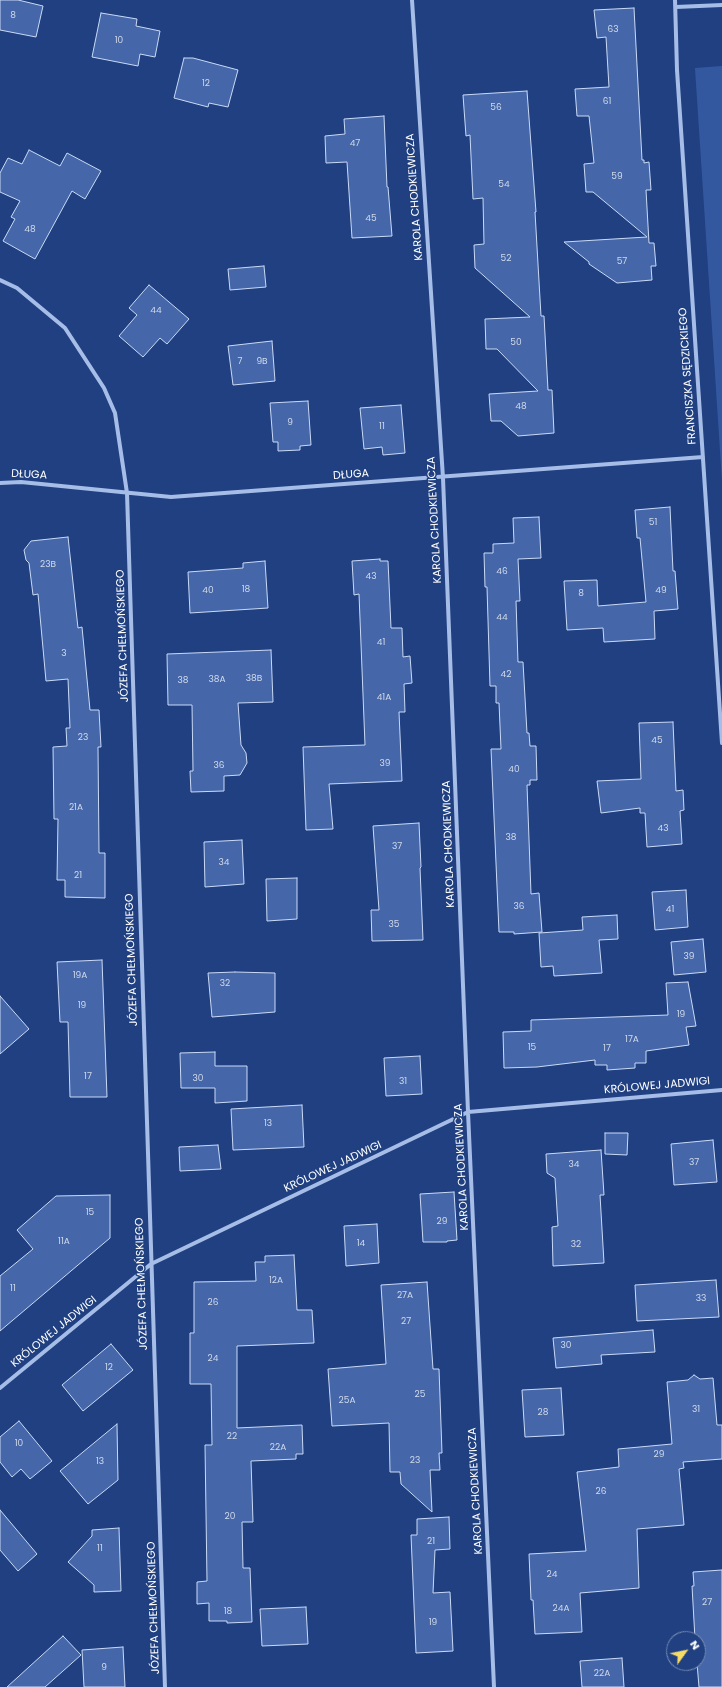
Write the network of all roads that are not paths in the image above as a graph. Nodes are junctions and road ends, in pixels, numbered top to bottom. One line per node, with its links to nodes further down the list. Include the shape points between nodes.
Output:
1 (412, 0): 7 (street, KAROLA CHODKIEWICZA)
2 (675, 0): 4 (street, FRANCISZKA SĘDZICKIEGO)
3 (722, 5): 4 (street)
4 (676, 7): 6 (street, FRANCISZKA SĘDZICKIEGO, via 677,70)
5 (0, 280): 9 (street, JÓZEFA CHEŁMOŃSKIEGO, via 17,288 65,328 104,388 115,413)
6 (702, 457): 7 (street, DŁUGA); 10 (street, FRANCISZKA SĘDZICKIEGO)
7 (443, 478): 9 (street, DŁUGA, via 171,497); 12 (street, KAROLA CHODKIEWICZA)
8 (0, 483): 9 (street, DŁUGA, via 21,482)
9 (127, 493): 13 (street, JÓZEFA CHEŁMOŃSKIEGO)
10 (722, 743)
11 (722, 1090): 12 (street, KRÓLOWEJ JADWIGI)
12 (468, 1112): 13 (street, KRÓLOWEJ JADWIGI); 16 (street, KAROLA CHODKIEWICZA)
13 (151, 1264): 14 (street, KRÓLOWEJ JADWIGI); 15 (street, JÓZEFA CHEŁMOŃSKIEGO)
14 (0, 1388)
15 (165, 1687)
16 (494, 1687)

